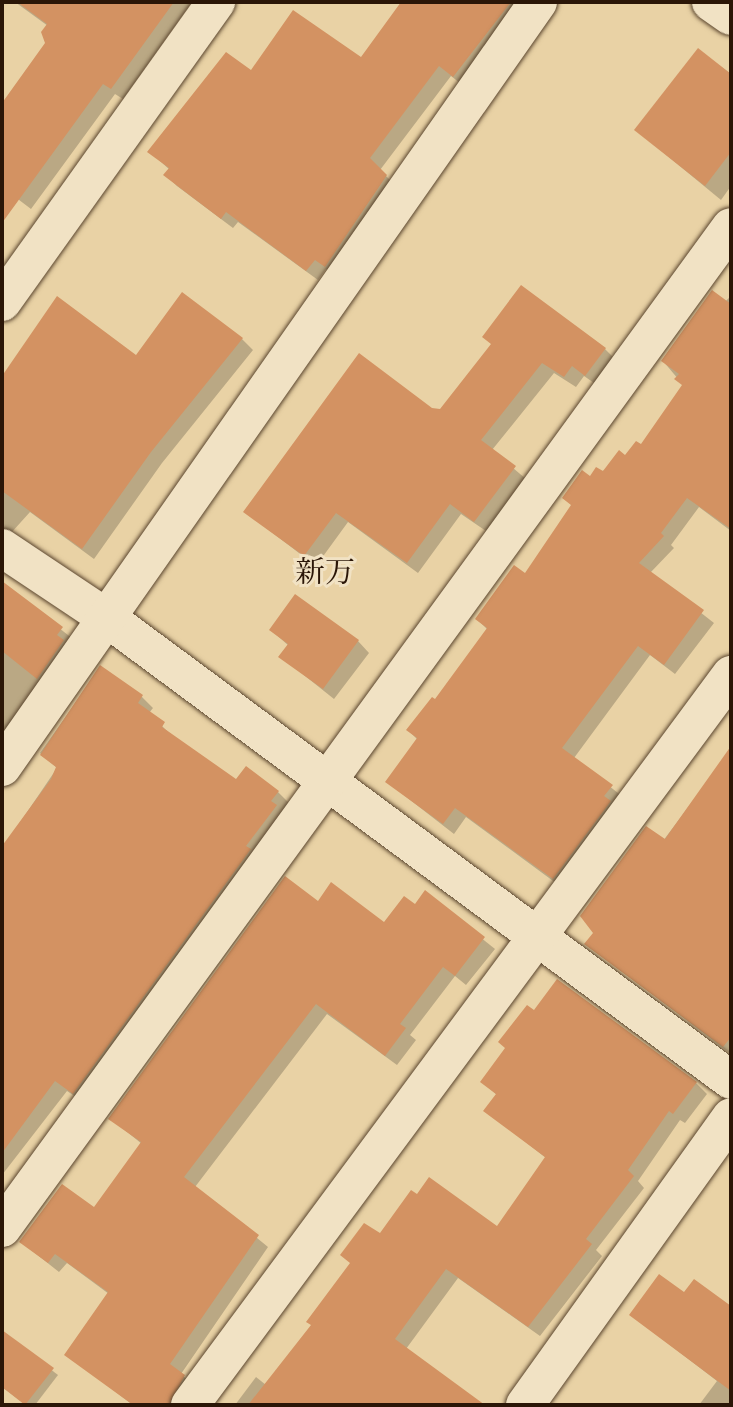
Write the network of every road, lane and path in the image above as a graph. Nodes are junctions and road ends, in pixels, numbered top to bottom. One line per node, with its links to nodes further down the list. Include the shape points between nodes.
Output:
1 (216, 2): 6 (street)
2 (538, 2): 8 (street)
3 (711, 2): 4 (street)
4 (731, 16)
5 (731, 227): 11 (street)
6 (2, 302)
7 (2, 548): 8 (street)
8 (107, 618): 10 (street); 11 (street)
9 (731, 675): 12 (street)
10 (2, 767)
11 (326, 783): 12 (street); 15 (street)
12 (540, 937): 13 (street); 16 (street)
13 (731, 1080)
14 (731, 1117): 17 (street)
15 (2, 1228)
16 (190, 1405)
17 (525, 1405)

